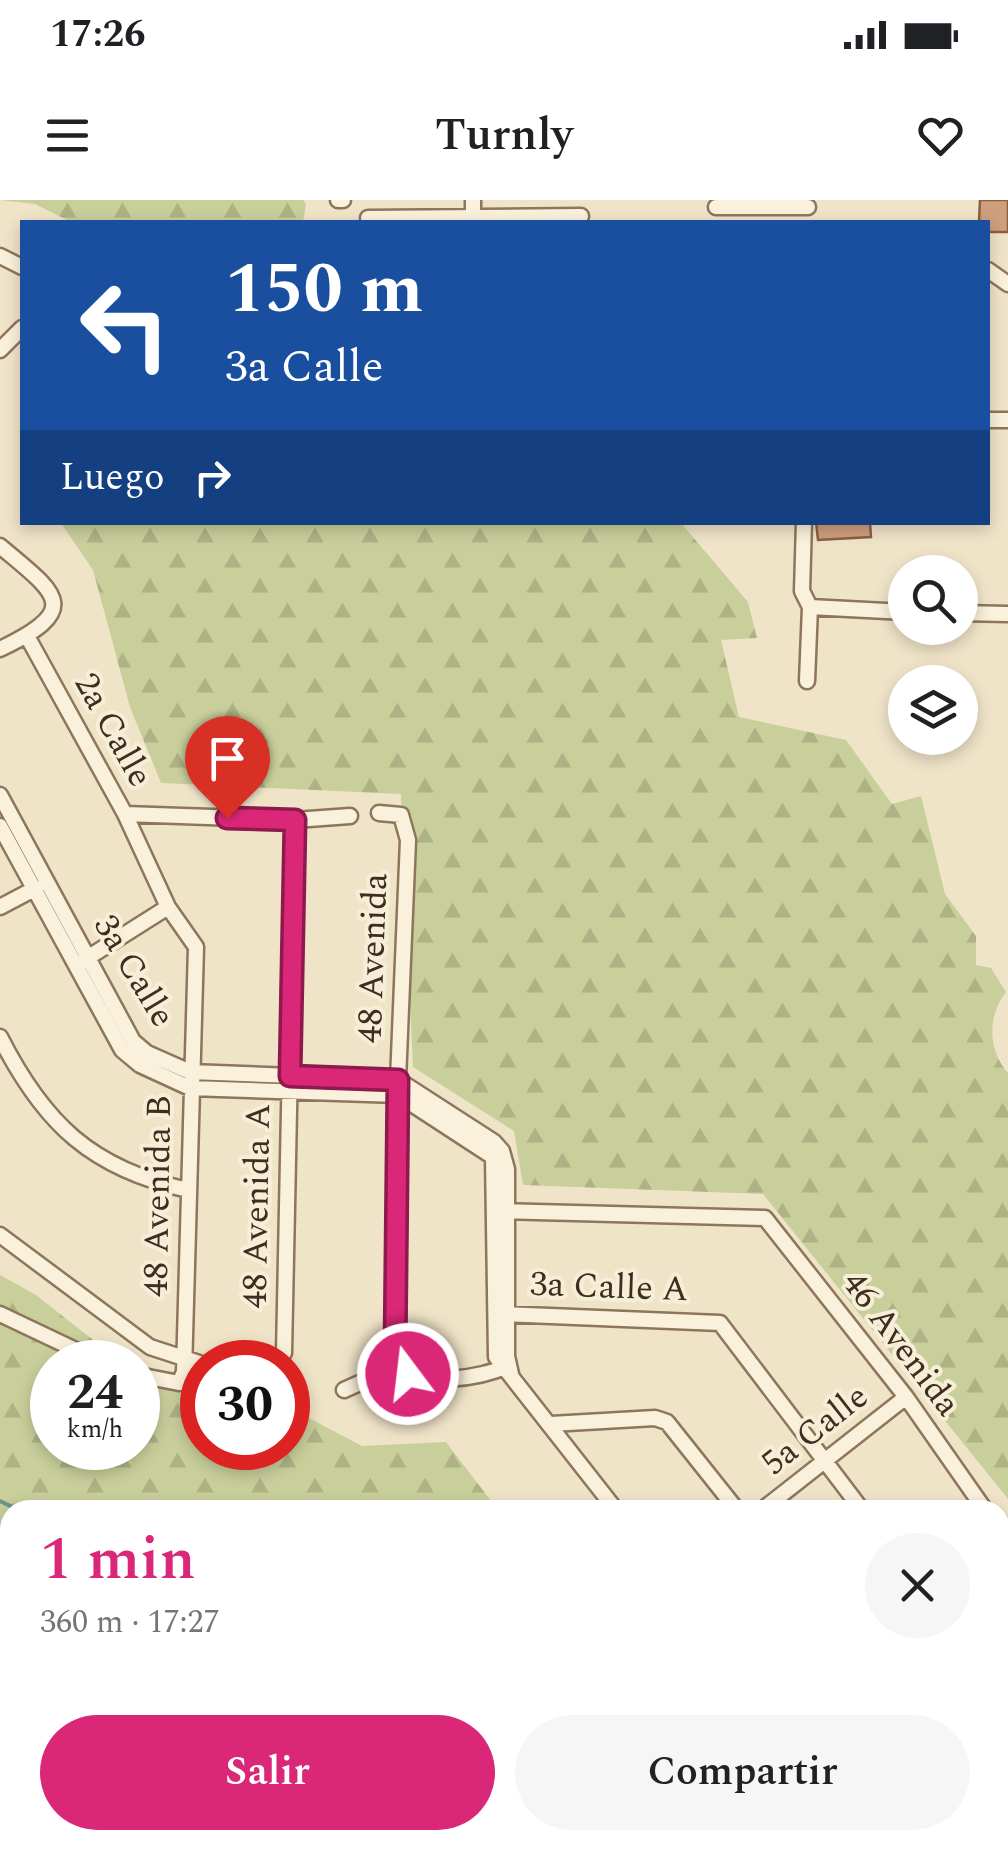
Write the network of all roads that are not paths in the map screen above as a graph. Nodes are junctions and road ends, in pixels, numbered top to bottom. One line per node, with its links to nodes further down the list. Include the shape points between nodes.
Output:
1 (473, 200): 6 (street)
2 (582, 200): 7 (street)
3 (716, 206): 4 (street)
4 (808, 210)
5 (368, 218): 6 (street)
6 (473, 218): 7 (street)
7 (581, 220)
8 (20, 330): 9 (street)
9 (0, 350)
10 (804, 525): 12 (street, via 802,591)
11 (0, 546): 16 (street, via 48,586 55,609)
12 (810, 607): 13 (street); 18 (street)
13 (888, 611)
14 (978, 613): 15 (street)
15 (1008, 614)
16 (28, 636): 17 (street); 21 (street, 2a Calle)
17 (0, 649)
18 (807, 681)
19 (0, 795): 28 (street, 3a Calle)
20 (378, 812): 32 (street, 48 Avenida, via 401,816 408,840)
21 (125, 814): 23 (street, 2a Calle); 27 (street, 48 Avenida B)
22 (350, 816): 23 (street, 2a Calle)
23 (295, 820): 31 (street, 48 Avenida A)
24 (0, 826): 25 (street, 3a Calle)
25 (36, 888): 26 (street); 28 (street, 3a Calle)
26 (0, 907)
27 (168, 907): 28 (street); 30 (street, 48 Avenida B, via 194,937 199,963)
28 (82, 961): 30 (street, 3a Calle, via 122,1050 140,1065)
29 (0, 1037): 33 (street, via 44,1111 94,1157 142,1180)
30 (190, 1080): 31 (street, 3a Calle); 33 (street, 48 Avenida B)
31 (290, 1083): 32 (street, 3a Calle); 40 (street, 48 Avenida A)
32 (398, 1088): 34 (street, via 493,1157); 42 (street, 48 Avenida)
33 (188, 1190): 39 (street, 48 Avenida B)
34 (503, 1211): 37 (street); 45 (street, 46 Avenida, via 764,1218)
35 (0, 1234): 41 (street, via 150,1347)
36 (0, 1314): 38 (street)
37 (501, 1314): 43 (street); 47 (street, 3a Calle A, via 720,1323)
38 (55, 1340)
39 (184, 1340)
40 (281, 1340)
41 (180, 1358)
42 (400, 1366): 43 (street, via 430,1378); 44 (street)
43 (508, 1371): 46 (street)
44 (344, 1390)
45 (906, 1397): 47 (street, 5a Calle); 52 (street, 46 Avenida)
46 (551, 1424): 48 (street); 49 (street, via 666,1422)
47 (824, 1460): 50 (street, 5a Calle); 51 (street)
48 (608, 1500)
49 (728, 1500)
50 (774, 1500)
51 (854, 1500)
52 (978, 1500)

